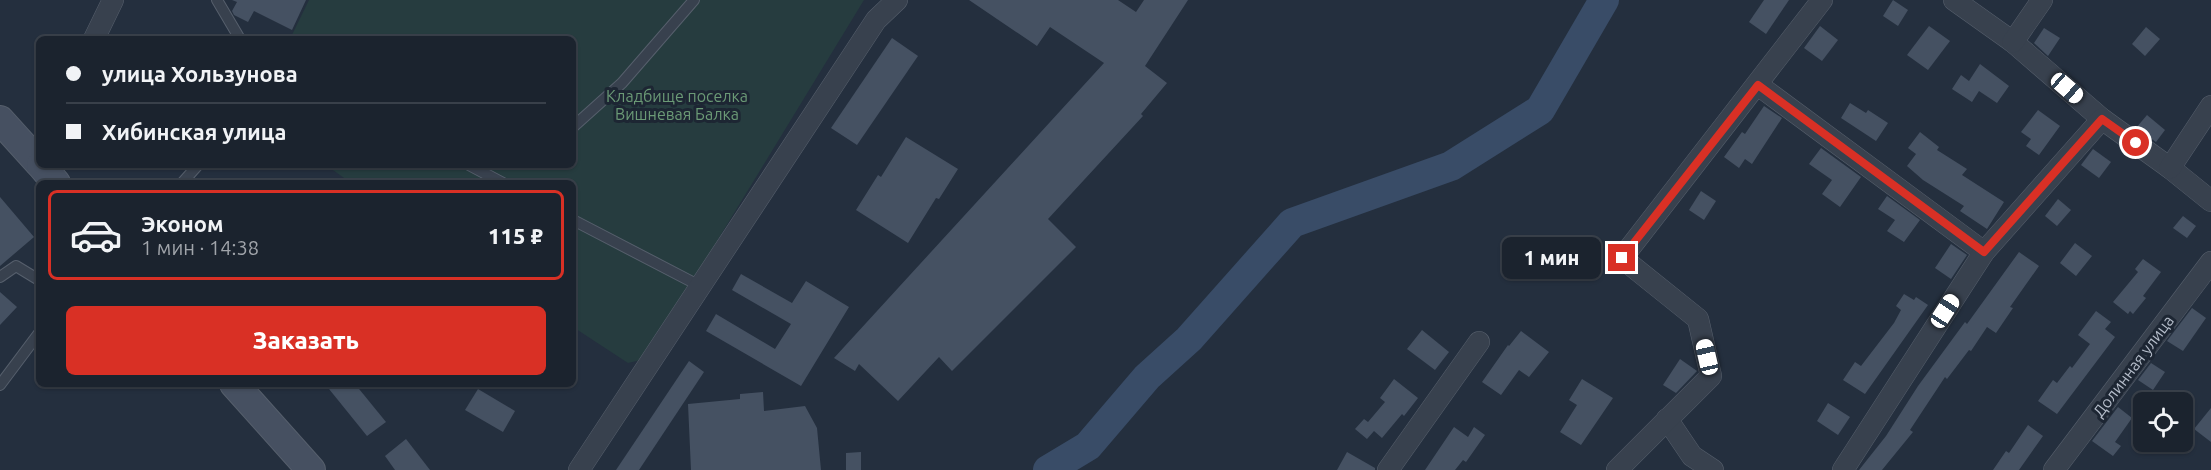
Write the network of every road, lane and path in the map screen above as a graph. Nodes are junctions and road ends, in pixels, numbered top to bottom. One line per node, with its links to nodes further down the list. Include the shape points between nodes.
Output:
1 (113, 0): 8 (street)
2 (217, 0): 9 (lane)
3 (694, 0): 15 (lane, via 622,83)
4 (897, 0): 28 (street, via 876,20)
5 (1822, 0): 11 (street)
6 (1954, 0): 10 (street)
7 (2042, 0): 10 (street)
8 (95, 36)
9 (238, 36)
10 (2013, 42): 13 (street)
11 (1758, 85): 24 (street); 33 (street, via 1622,258 1698,319 1711,376)
12 (2211, 106): 19 (street)
13 (2102, 119): 19 (street); 24 (street)
14 (0, 120): 16 (street)
15 (576, 124)
16 (36, 153)
17 (195, 168): 20 (lane)
18 (475, 168): 21 (lane)
19 (2170, 168): 22 (street)
20 (185, 180)
21 (497, 180)
22 (2211, 201)
23 (576, 222): 28 (lane)
24 (1984, 252): 39 (street)
25 (2211, 262): 40 (street, Долинная улица)
26 (0, 277): 27 (lane, via 16,266)
27 (36, 278)
28 (700, 286): 35 (street)
29 (36, 337): 31 (lane)
30 (1479, 342): 36 (street)
31 (0, 385)
32 (237, 387): 34 (street)
33 (1667, 418): 37 (street); 38 (street, via 1692,456)
34 (310, 470)
35 (579, 470)
36 (1388, 470)
37 (1617, 470)
38 (1713, 470)
39 (1843, 470)
40 (2054, 470)

